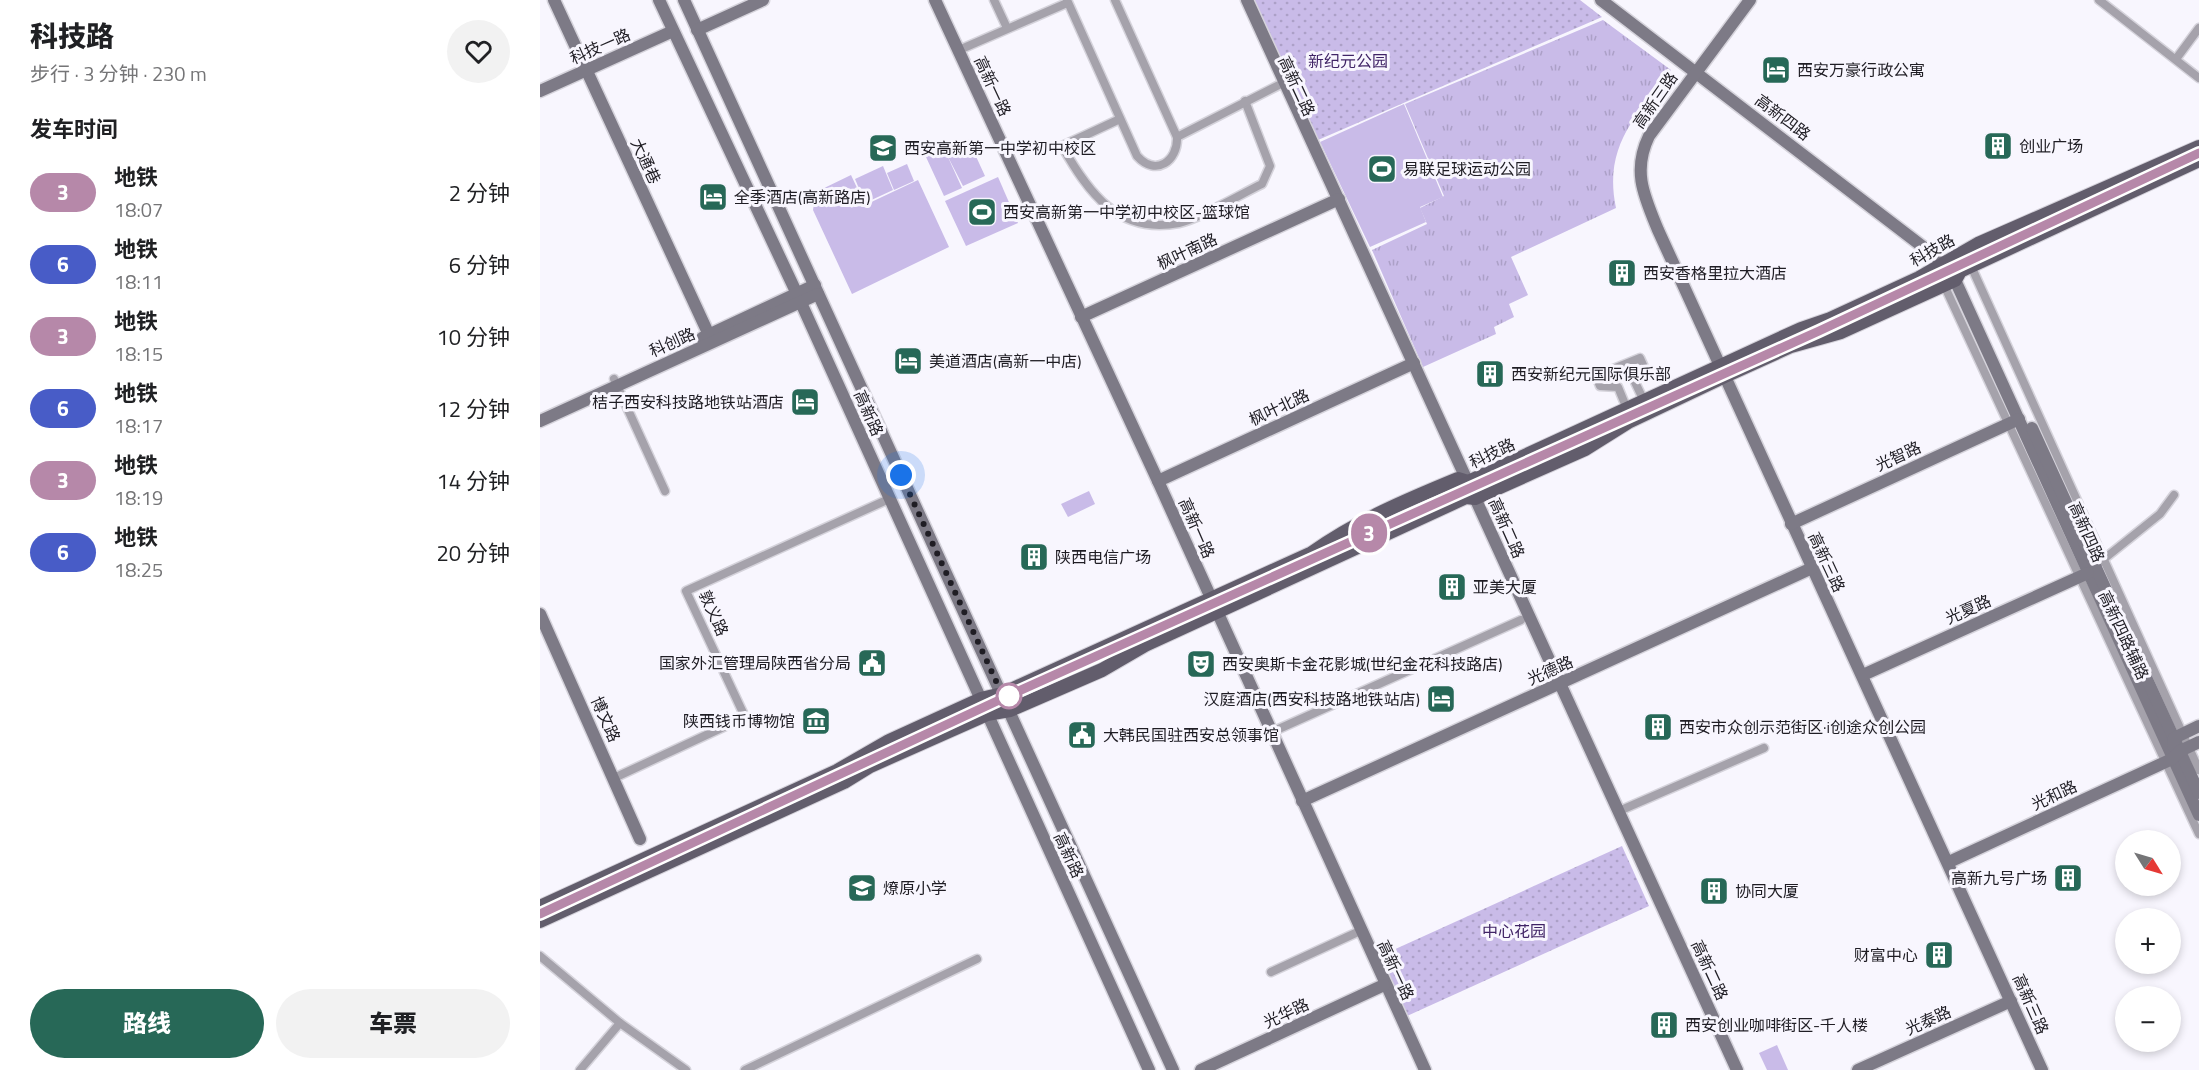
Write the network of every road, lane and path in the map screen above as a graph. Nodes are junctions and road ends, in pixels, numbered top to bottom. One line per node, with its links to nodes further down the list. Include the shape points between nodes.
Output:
1 (554, 0): 20 (street, 大通巷)
2 (659, 0): 17 (street, 高新路)
3 (684, 0): 16 (street, 高新路)
4 (764, 0): 16 (street)
5 (935, 0): 18 (street, 高新一路)
6 (994, 0): 14 (street)
7 (1115, 0): 27 (street)
8 (1240, 0): 23 (street, 高新二路)
9 (1247, 0): 30 (street, 高新二路)
10 (1601, 0): 21 (street, 高新四路)
11 (1750, 0): 21 (street, 高新三路)
12 (2099, 0): 19 (street)
13 (1067, 1): 14 (street); 26 (street)
14 (1007, 28): 18 (street)
15 (2199, 28): 19 (street)
16 (698, 30): 33 (street, 高新路)
17 (673, 31): 20 (street, 科技一路); 34 (street, 高新路)
18 (959, 50): 35 (street, 高新一路)
19 (2176, 59): 22 (street)
20 (585, 70): 24 (street, 科技一路); 36 (street, 大通巷)
21 (1696, 72): 31 (street, 高新四路); 38 (street, 高新三路, via 1649,136 1640,154 1640,169 1648,206)
22 (2199, 78)
23 (1279, 85): 25 (street); 30 (street, 高新二路)
24 (540, 91)
25 (1245, 101): 26 (street, via 1270,166 1268,175 1262,184 1180,223 1154,225 1124,218 1096,198 1062,146); 27 (street)
26 (1120, 119): 27 (street, via 1137,156 1150,166 1161,166 1172,159)
27 (1177, 137)
28 (2199, 147): 31 (main road, 科技路, via 1978,244)
29 (2199, 160): 32 (main road, 科技路)
30 (1336, 201): 35 (street, 枫叶南路); 37 (street, 高新二路)
31 (1944, 263): 32 (street, 高新四路); 38 (main road, 科技路, via 1919,278 1802,329)
32 (1957, 275): 38 (main road, 科技路, via 1841,332); 44 (street, 高新四路); 53 (street, 高新四路)
33 (817, 290): 34 (street, 科创路); 60 (street, 高新路)
34 (798, 298): 36 (street, 科创路); 39 (street, 科创路); 50 (street, 高新路)
35 (1081, 317): 46 (street, 高新一路)
36 (709, 335): 39 (street, 科创路)
37 (1411, 365): 45 (street, 高新二路); 46 (street, 枫叶北路)
38 (1723, 371): 40 (main road, 科技路); 49 (main road, 科技路, via 1585,449); 51 (street, 高新三路)
39 (616, 382): 42 (street, 科创路); 43 (street, 科创路); 47 (street)
40 (1644, 401): 41 (main road, 科技路); 41 (street, via 1634,380 1644,367 1640,358 1596,376 1600,386 1618,387)
41 (1627, 409): 45 (main road, 科技路)
42 (540, 413)
43 (540, 421)
44 (2014, 421): 51 (street, 光智路); 53 (street, 高新四路)
45 (1463, 480): 49 (street, 高新二路); 54 (main road, 科技路, via 1344,530 1312,553)
46 (1158, 481): 54 (street, 高新一路)
47 (665, 491)
48 (2174, 495): 53 (street, via 2160,514)
49 (1471, 498): 54 (main road, 科技路); 56 (street, 高新二路); 59 (street, 高新二路)
50 (889, 499): 61 (street, 高新路); 70 (street, 敦义路, via 686,591 745,717)
51 (1791, 524): 52 (street, 高新三路)
52 (1812, 568): 58 (street, 高新三路); 59 (street, 光德路)
53 (2092, 569): 58 (street, 光夏路); 66 (street, 高新四路); 68 (street, 高新四路)
54 (1214, 605): 60 (main road, 科技路); 62 (main road, 科技路, via 1102,670); 65 (street, 高新一路)
55 (540, 614): 57 (street, 博文路)
56 (1521, 620): 59 (street, 高新二路); 65 (street)
57 (545, 640): 70 (street, 博文路)
58 (1863, 675): 77 (street, 高新三路)
59 (1555, 686): 72 (street, 光德路); 73 (street, 高新二路); 95 (street, 高新二路)
60 (1002, 694): 61 (main road, 科技路); 62 (street, 高新路)
61 (981, 699): 63 (street, 高新路); 78 (main road, 科技路, via 873,748 837,771)
62 (1010, 710): 63 (main road, 科技路); 91 (street, 高新路)
63 (987, 714): 79 (main road, 科技路); 90 (street, 高新路)
64 (2199, 726): 66 (street)
65 (1272, 732): 72 (street, 高新一路)
66 (2178, 736): 68 (street); 68 (street)
67 (1764, 748): 73 (street)
68 (2181, 752): 69 (street); 71 (street, 高新四路); 74 (street, 高新四路); 75 (street); 77 (street, 光和路)
69 (2199, 770)
70 (614, 778): 76 (street, 博文路)
71 (2199, 793)
72 (1302, 801): 80 (street, 高新一路)
73 (1619, 811): 96 (street, 高新二路)
74 (2199, 815)
75 (2199, 834)
76 (640, 839)
77 (1949, 861): 85 (street, 高新三路)
78 (540, 907)
79 (540, 921)
80 (1360, 931): 83 (street); 84 (street, 高新一路)
81 (540, 956): 86 (street)
82 (977, 960): 89 (street)
83 (1271, 972)
84 (1386, 989): 92 (street, 光华路); 93 (street, 光华路); 94 (street, 高新一路)
85 (2011, 1001): 97 (street, 光泰路); 98 (street, 高新三路)
86 (620, 1023): 87 (street); 88 (street)
87 (580, 1070)
88 (686, 1070)
89 (745, 1070)
90 (1149, 1070)
91 (1173, 1070)
92 (1201, 1070)
93 (1219, 1070)
94 (1425, 1070)
95 (1729, 1070)
96 (1737, 1070)
97 (1858, 1070)
98 (2042, 1070)

